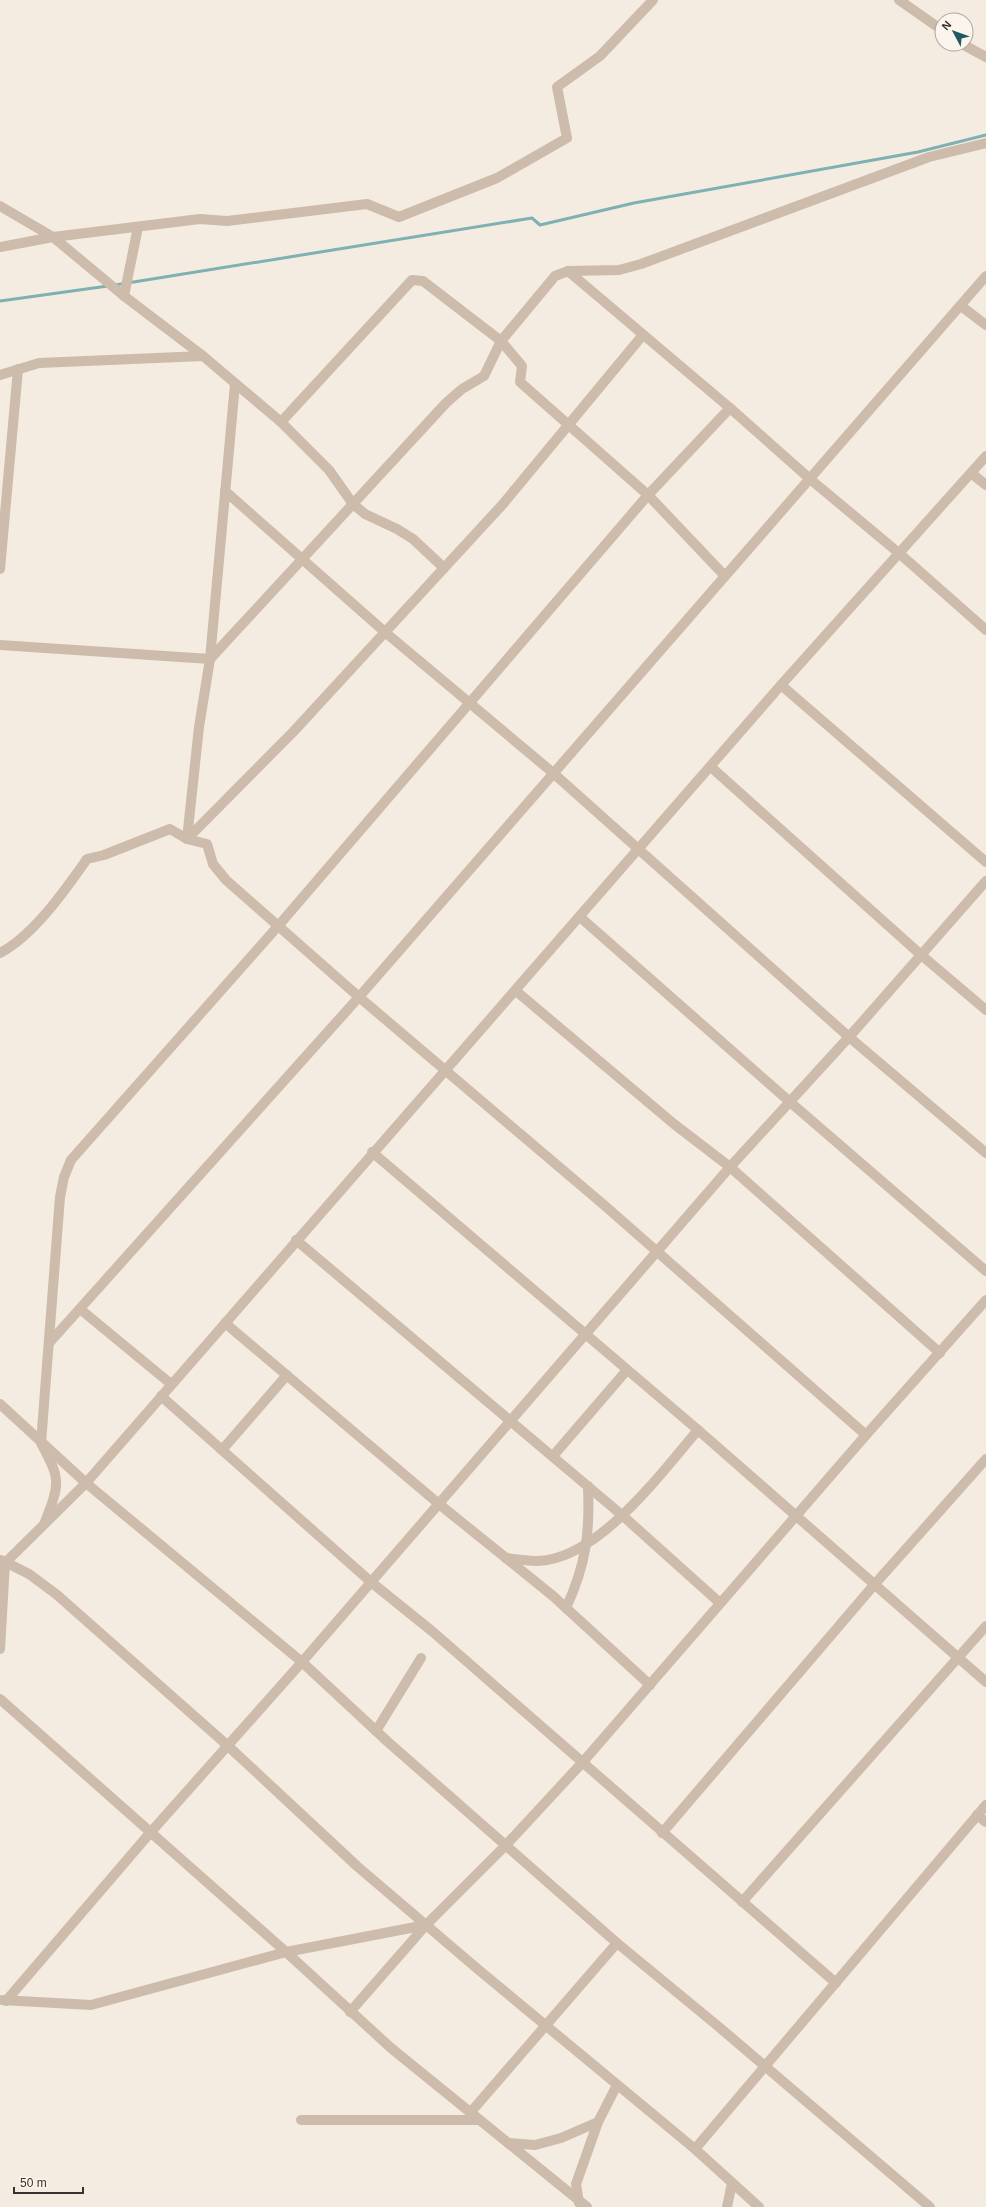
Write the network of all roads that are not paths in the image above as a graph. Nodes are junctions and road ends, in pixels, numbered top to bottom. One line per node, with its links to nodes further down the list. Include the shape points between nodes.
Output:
1 (653, 0): 8 (street, via 600,56 557,87 567,138 497,178 399,217 367,204 227,221 200,219)
2 (899, 0): 3 (street)
3 (934, 24)
4 (974, 50): 5 (street)
5 (986, 57)
6 (986, 143): 11 (street, via 929,157 641,264 611,271)
7 (0, 206): 9 (street)
8 (138, 226): 9 (street); 13 (street)
9 (53, 237): 10 (street); 13 (street)
10 (0, 247)
11 (568, 271): 16 (street); 17 (street, via 555,276)
12 (986, 276): 14 (street)
13 (124, 296): 18 (street)
14 (961, 306): 15 (street); 27 (street)
15 (986, 325)
16 (642, 336): 22 (street); 24 (street)
17 (501, 341): 23 (street, via 436,290 423,282 412,280); 24 (street, via 522,366 520,382); 31 (street, via 484,376 462,389 446,403)
18 (204, 356): 19 (street, via 39,363); 21 (street)
19 (18, 369): 20 (street); 35 (street)
20 (0, 375)
21 (235, 384): 23 (street); 29 (street)
22 (730, 408): 27 (street); 30 (street)
23 (281, 422): 31 (street, via 329,470)
24 (568, 426): 30 (street); 34 (street, via 503,504)
25 (986, 456): 26 (street)
26 (971, 473): 28 (street); 32 (street)
27 (810, 479): 32 (street); 36 (street)
28 (986, 485)
29 (225, 491): 33 (street); 40 (street)
30 (648, 495): 36 (street); 42 (street)
31 (353, 504): 33 (street); 34 (street, via 365,514 413,539)
32 (900, 554): 37 (street); 41 (street)
33 (303, 559): 38 (street); 40 (street)
34 (444, 568): 38 (street)
35 (0, 569)
36 (724, 575): 44 (street)
37 (986, 630)
38 (386, 633): 42 (street); 45 (street)
39 (0, 645): 40 (street)
40 (210, 659): 45 (street, via 199,727)
41 (781, 685): 43 (street); 47 (street)
42 (469, 702): 44 (street); 50 (street)
43 (711, 767): 46 (street); 52 (street)
44 (552, 772): 46 (street); 54 (street)
45 (187, 839): 50 (street, via 207,844 213,864 226,880); 51 (street, via 170,829 104,855 87,859 63,893 30,929)
46 (638, 849): 49 (street); 56 (street)
47 (986, 862)
48 (986, 881): 52 (street)
49 (580, 917): 53 (street); 58 (street)
50 (279, 925): 54 (street); 69 (street, via 71,1160 60,1197)
51 (0, 953)
52 (920, 954): 55 (street); 56 (street)
53 (516, 991): 57 (street); 61 (street, via 674,1124)
54 (359, 997): 57 (street); 66 (street)
55 (986, 1010)
56 (849, 1037): 58 (street); 60 (street)
57 (446, 1071): 59 (street); 63 (street)
58 (790, 1102): 61 (street); 64 (street)
59 (372, 1152): 62 (street); 68 (street)
60 (986, 1153)
61 (730, 1167): 63 (street); 70 (street)
62 (296, 1240): 67 (street); 76 (street)
63 (657, 1251): 68 (street); 78 (street)
64 (986, 1270)
65 (986, 1300): 70 (street)
66 (80, 1309): 69 (street); 73 (street)
67 (225, 1323): 72 (street); 73 (street)
68 (585, 1334): 71 (street); 76 (street)
69 (50, 1342): 79 (street)
70 (940, 1353): 78 (street)
71 (627, 1370): 77 (street); 81 (street)
72 (286, 1375): 80 (street); 85 (street)
73 (171, 1384): 74 (street)
74 (161, 1396): 80 (street); 83 (street)
75 (0, 1404): 79 (street)
76 (510, 1421): 81 (street); 85 (street)
77 (698, 1430): 86 (street); 87 (street)
78 (866, 1436): 87 (street)
79 (42, 1443): 83 (street); 88 (street, via 55,1469 56,1492)
80 (222, 1450): 92 (street)
81 (552, 1456): 84 (street)
82 (986, 1459): 93 (street)
83 (86, 1483): 88 (street); 100 (street)
84 (588, 1486): 86 (street); 89 (street, via 590,1524)
85 (439, 1504): 90 (street); 92 (street)
86 (623, 1516): 89 (street); 94 (street)
87 (796, 1516): 93 (street); 94 (street)
88 (44, 1525): 91 (street)
89 (586, 1545): 90 (street, via 570,1553 537,1561); 95 (street, via 577,1585)
90 (506, 1558): 95 (street)
91 (2, 1562): 97 (street); 105 (street, via 30,1574 56,1594)
92 (371, 1582): 100 (street); 106 (street, via 433,1632)
93 (874, 1586): 99 (street); 111 (street)
94 (720, 1603): 102 (street)
95 (566, 1608): 102 (street)
96 (986, 1626): 99 (street)
97 (0, 1648)
98 (421, 1658): 104 (street)
99 (959, 1658): 101 (street); 113 (street)
100 (302, 1662): 104 (street); 105 (street)
101 (986, 1682)
102 (650, 1685): 106 (street)
103 (0, 1698): 110 (street)
104 (376, 1731): 112 (street)
105 (228, 1745): 110 (street); 114 (street, via 358,1867)
106 (582, 1763): 111 (street); 112 (street)
107 (986, 1805): 108 (street)
108 (977, 1815): 109 (street); 117 (street)
109 (986, 1822)
110 (150, 1833): 116 (street); 118 (street)
111 (662, 1833): 113 (street)
112 (505, 1846): 114 (street); 115 (street)
113 (742, 1902): 117 (street)
114 (426, 1925): 116 (street); 119 (street); 120 (street)
115 (617, 1943): 120 (street); 121 (street)
116 (286, 1952): 118 (street, via 91,2005); 119 (street)
117 (836, 1983): 121 (street)
118 (3, 2000)
119 (350, 2012): 123 (street)
120 (545, 2026): 122 (street); 123 (street)
121 (764, 2067): 128 (street); 134 (street)
122 (617, 2085): 126 (street); 128 (street)
123 (470, 2113): 125 (street)
124 (300, 2120): 125 (street)
125 (479, 2120): 127 (street)
126 (598, 2122): 127 (street, via 561,2138 535,2145); 130 (street, via 576,2184)
127 (508, 2143): 130 (street)
128 (695, 2150): 129 (street)
129 (732, 2183): 132 (street); 133 (street)
130 (579, 2203): 131 (street)
131 (587, 2207)
132 (727, 2207)
133 (759, 2207)
134 (930, 2207)

